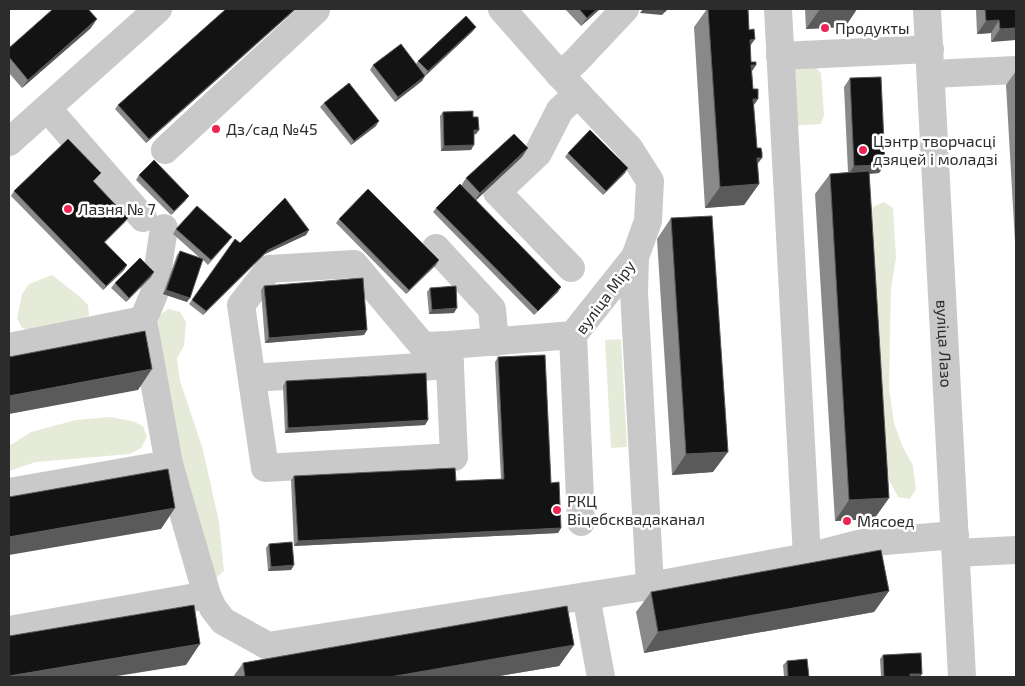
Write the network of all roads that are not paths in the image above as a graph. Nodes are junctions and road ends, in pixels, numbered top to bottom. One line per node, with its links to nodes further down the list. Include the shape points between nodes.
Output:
1 (158, 9): 11 (street)
2 (315, 9): 13 (street)
3 (502, 9): 10 (street, вуліца Міру)
4 (625, 9): 10 (street, via 575,62)
5 (778, 9): 7 (street)
6 (928, 9): 8 (street, вуліца Лазо)
7 (780, 56): 8 (street); 28 (street)
8 (930, 62): 9 (street); 26 (street, вуліца Лазо)
9 (1016, 70)
10 (569, 84): 15 (street, вуліца Міру, via 629,148 650,181 648,221); 16 (street, via 538,153 497,192)
11 (47, 108): 12 (street); 17 (street, via 153,223 154,294)
12 (9, 140)
13 (165, 150)
14 (436, 248): 19 (street, via 492,309)
15 (635, 257): 18 (street, вуліца Міру); 29 (street, via 634,292)
16 (571, 268)
17 (143, 320): 20 (street); 23 (street)
18 (573, 335): 19 (street); 25 (street, вуліца Міру)
19 (494, 342): 21 (street)
20 (9, 347)
21 (450, 355): 22 (street); 22 (street, via 424,346 354,264 269,269 241,304); 22 (street, via 454,457 265,468)
22 (252, 378)
23 (169, 464): 24 (street); 30 (street)
24 (9, 492)
25 (582, 522)
26 (956, 544): 27 (street); 28 (street, via 862,543); 34 (street, вуліца Лазо)
27 (1016, 550)
28 (807, 557): 29 (street)
29 (650, 586): 31 (street)
30 (207, 595): 31 (street, via 223,621 268,646); 32 (street)
31 (586, 596): 33 (street)
32 (9, 630)
33 (600, 677)
34 (962, 677)

